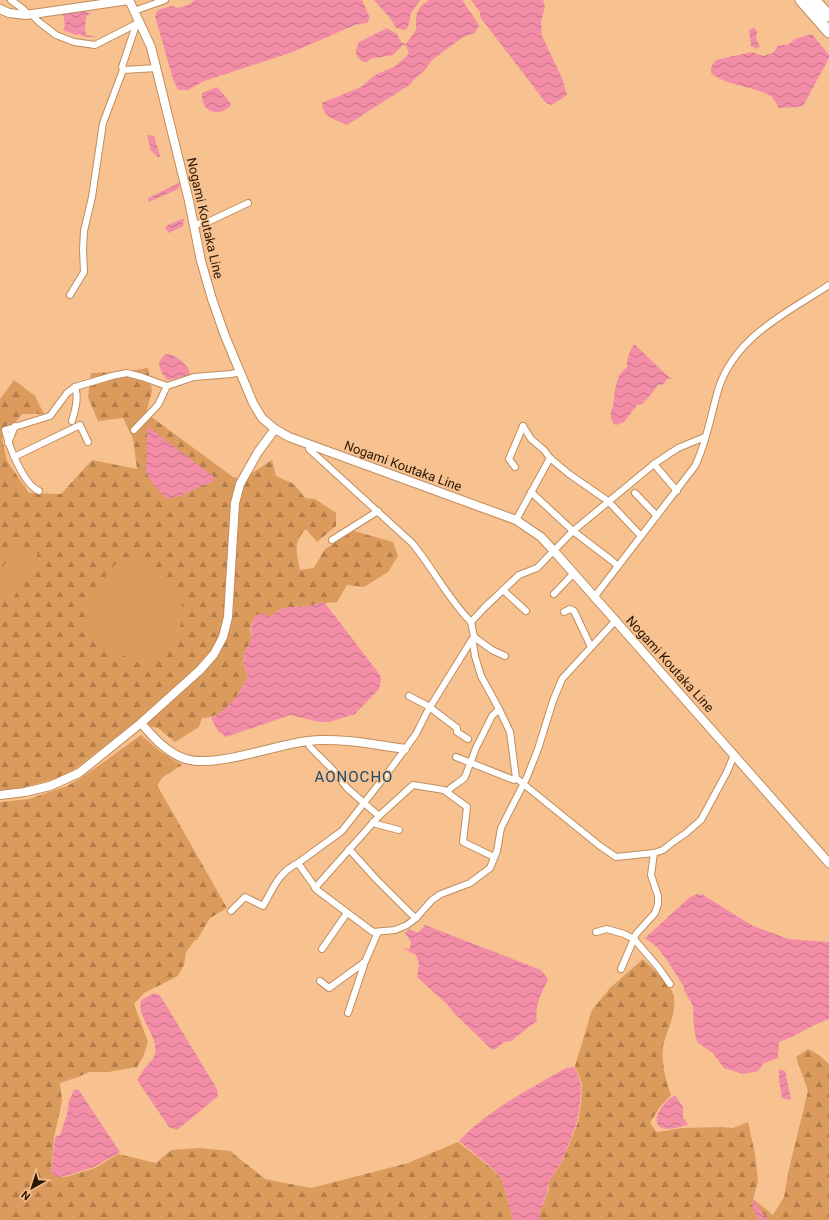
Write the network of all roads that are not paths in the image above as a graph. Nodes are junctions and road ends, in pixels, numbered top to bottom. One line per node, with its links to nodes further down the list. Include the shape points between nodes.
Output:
1 (11, 0): 8 (street)
2 (129, 0): 7 (main road, Nogami Koutaka Line); 8 (main road)
3 (165, 0): 7 (street)
4 (801, 0): 11 (highway)
5 (814, 0): 9 (highway)
6 (0, 9): 8 (main road, via 9,13)
7 (134, 11): 10 (main road, Nogami Koutaka Line)
8 (30, 14): 10 (street, via 56,35 74,42 95,45)
9 (829, 16)
10 (138, 24): 12 (main road, Nogami Koutaka Line, via 151,47); 13 (street)
11 (829, 32)
12 (156, 68): 13 (street); 15 (main road, Nogami Koutaka Line)
13 (123, 70): 17 (street, via 102,123 92,197 84,231 84,272)
14 (248, 203): 15 (street, via 210,221)
15 (193, 225): 18 (main road, Nogami Koutaka Line, via 212,299)
16 (829, 284): 24 (street, via 750,338 730,364 720,386)
17 (70, 295)
18 (240, 372): 19 (street, via 194,378); 22 (main road, Nogami Koutaka Line, via 262,418)
19 (167, 386): 20 (street, via 127,373); 23 (street, via 158,405)
20 (75, 387): 21 (street, via 77,401); 27 (street, via 67,393 50,416 5,430)
21 (72, 421)
22 (275, 429): 26 (main road, Nogami Koutaka Line); 58 (main road, via 240,484 235,503 228,617 223,637 214,654 200,670)
23 (134, 430)
24 (705, 437): 29 (street, via 678,448); 32 (street, via 702,452 695,466)
25 (88, 442): 27 (street, via 80,425)
26 (309, 444): 36 (street, via 309,449); 38 (main road, Nogami Koutaka Line)
27 (14, 456): 31 (street, via 31,486)
28 (550, 458): 30 (street, via 531,439 524,426 509,459); 33 (street); 35 (street)
29 (654, 464): 32 (street); 35 (street)
30 (516, 466)
31 (39, 491)
32 (677, 491): 37 (street)
33 (531, 492): 38 (street); 39 (street)
34 (635, 493): 37 (street)
35 (608, 500): 39 (street); 40 (street)
36 (378, 511): 41 (street); 51 (street, via 422,554 462,613)
37 (657, 516): 40 (street)
38 (516, 520): 42 (main road, Nogami Koutaka Line, via 542,538)
39 (572, 531): 42 (street); 43 (street)
40 (641, 536): 43 (street)
41 (332, 540)
42 (554, 551): 44 (main road, Nogami Koutaka Line); 45 (street, via 537,568 519,575)
43 (618, 566): 47 (street)
44 (574, 573): 46 (street); 47 (main road, Nogami Koutaka Line)
45 (503, 590): 48 (street); 51 (street)
46 (554, 594)
47 (595, 596): 50 (main road, Nogami Koutaka Line)
48 (526, 611)
49 (564, 612): 53 (street, via 570,609 574,611)
50 (616, 620): 53 (street); 62 (main road, Nogami Koutaka Line)
51 (471, 622): 52 (street)
52 (473, 639): 54 (street); 56 (street); 57 (street, via 481,676)
53 (591, 647): 66 (street, via 562,679)
54 (505, 656)
55 (409, 696): 56 (street)
56 (430, 707): 59 (street); 61 (street)
57 (499, 709): 64 (street, via 493,714); 65 (street, via 510,732)
58 (141, 723): 60 (main road, via 163,747 183,758 202,761); 68 (main road, via 79,773 50,786)
59 (468, 739)
60 (307, 741): 61 (main road, via 330,740); 69 (street, via 346,788)
61 (405, 749): 69 (street)
62 (734, 754): 74 (street, via 701,820 664,850); 77 (main road, Nogami Koutaka Line)
63 (456, 757): 64 (street)
64 (471, 764): 65 (street, via 514,780); 67 (street, via 462,781)
65 (516, 778): 66 (street)
66 (523, 784): 74 (street, via 616,857); 75 (street, via 501,828)
67 (448, 791): 70 (street, via 413,785); 75 (street, via 468,809 463,843)
68 (0, 796)
69 (364, 804): 70 (street); 76 (street, via 342,831)
70 (378, 816): 71 (street)
71 (373, 822): 72 (street); 73 (street)
72 (399, 830)
73 (349, 849): 78 (street); 81 (street)
74 (654, 853): 84 (street, via 652,875 658,904)
75 (494, 857): 81 (street, via 490,868 470,883 436,897)
76 (298, 863): 78 (street); 79 (street, via 280,875 263,906 245,897)
77 (829, 863)
78 (315, 888): 80 (street)
79 (231, 911)
80 (347, 913): 82 (street, via 373,932); 85 (street)
81 (416, 918): 82 (street, via 395,930)
82 (378, 932): 86 (street)
83 (596, 932): 84 (street, via 606,930)
84 (634, 939): 87 (street); 89 (street)
85 (322, 949)
86 (363, 964): 88 (street, via 329,988); 90 (street)
87 (621, 968)
88 (320, 981)
89 (670, 984)
90 (348, 1013)

